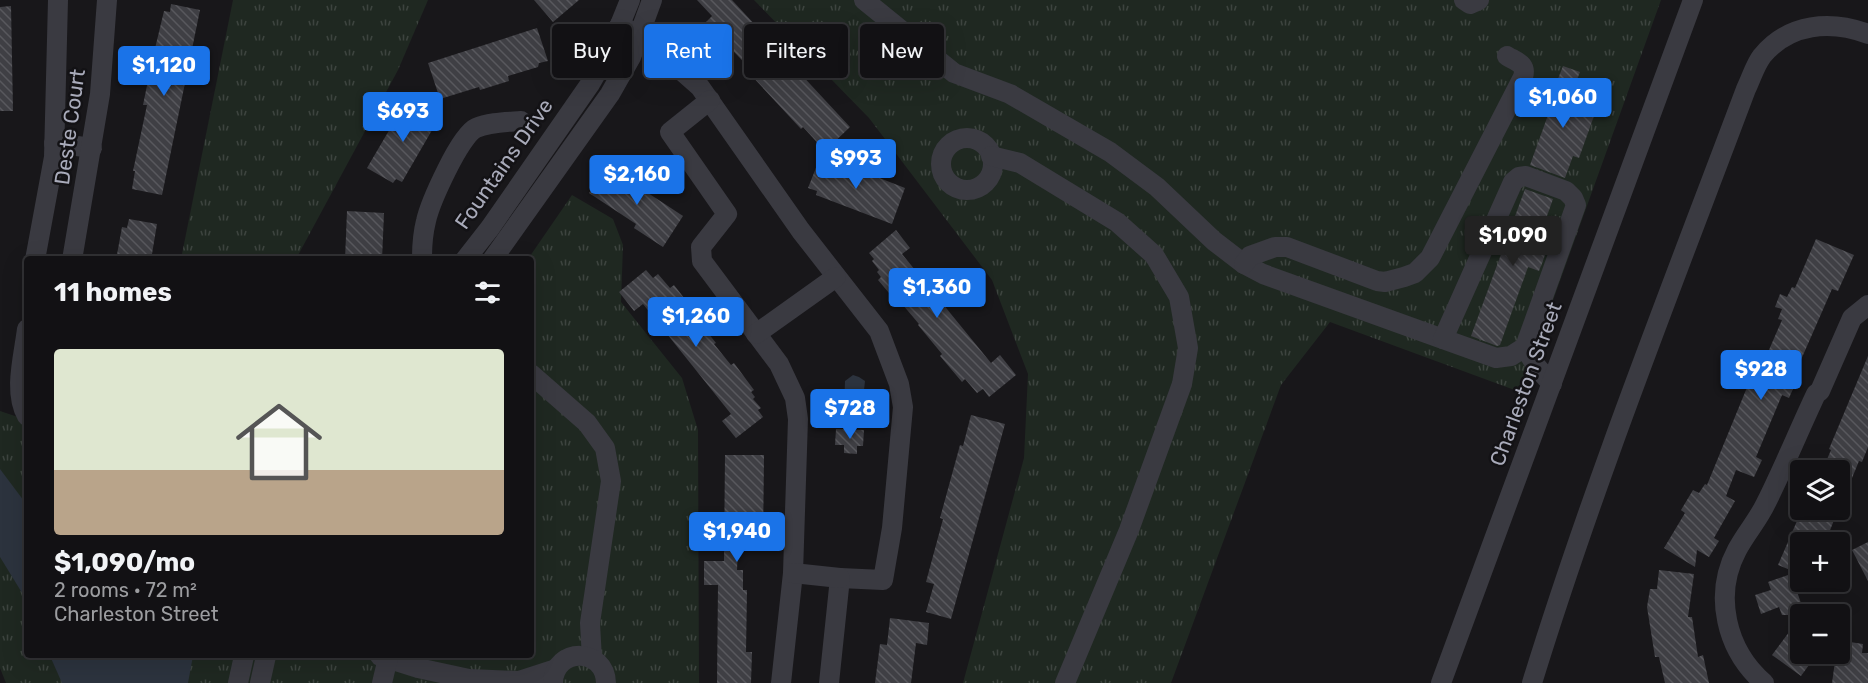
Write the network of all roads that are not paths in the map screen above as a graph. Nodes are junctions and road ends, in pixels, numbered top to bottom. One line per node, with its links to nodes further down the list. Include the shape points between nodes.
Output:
1 (58, 0): 17 (street, Deste Court)
2 (107, 0): 18 (street, Deste Court)
3 (630, 0): 9 (street, Fountains Drive)
4 (652, 0): 11 (street)
5 (864, 0): 25 (street, via 954,73 1010,94 1110,152)
6 (1464, 0): 7 (street, via 1470,4)
7 (1479, 0)
8 (1693, 0): 32 (street, Charleston Street)
9 (620, 24)
10 (632, 31): 11 (street)
11 (640, 34): 15 (street); 24 (street, via 610,94)
12 (1868, 34): 53 (street, via 1852,28 1809,26 1784,37 1762,56 1628,401)
13 (1507, 56): 25 (street, via 1523,66 1521,84 1424,266 1404,277 1377,281 1282,246 1250,256)
14 (593, 78): 23 (street, Fountains Drive)
15 (710, 100): 26 (street); 28 (street, via 670,132 726,214 701,247 702,261)
16 (521, 121): 22 (street, via 487,124 466,136 426,220)
17 (54, 143): 18 (street); 20 (street, Deste Court)
18 (92, 148): 21 (street, Deste Court)
19 (991, 156): 51 (street, via 1020,164 1117,222 1154,255 1179,297 1188,348 1182,384 1129,530)
20 (36, 256)
21 (73, 256)
22 (422, 256)
23 (468, 256)
24 (495, 256)
25 (1244, 264): 29 (street)
26 (836, 277): 28 (street); 36 (street, via 879,331 899,384 903,407 883,580)
27 (1868, 305): 54 (street, via 1852,318 1766,503 1738,548 1729,571 1725,596 1730,633 1740,656)
28 (756, 334): 35 (street, via 779,364 795,398 798,419)
29 (1443, 339): 30 (street, via 1496,358 1511,356); 30 (street, via 1513,182 1526,176 1566,191 1576,205)
30 (1525, 347): 32 (street)
31 (534, 377): 37 (street, via 587,423 605,448 611,481)
32 (1552, 384): 52 (street, Charleston Street)
33 (24, 388): 34 (street)
34 (24, 411)
35 (793, 573): 36 (street); 49 (street)
36 (840, 578): 50 (street)
37 (583, 657): 42 (street, via 561,663); 48 (street, via 604,671)
38 (244, 658): 45 (street)
39 (266, 658): 46 (street)
40 (384, 658): 47 (street)
41 (386, 658): 43 (street)
42 (554, 676): 44 (street)
43 (434, 677): 44 (street)
44 (521, 682)
45 (238, 683)
46 (260, 683)
47 (382, 683)
48 (606, 683)
49 (781, 683)
50 (829, 683)
51 (1065, 683)
52 (1441, 683)
53 (1532, 683)
54 (1764, 683)

